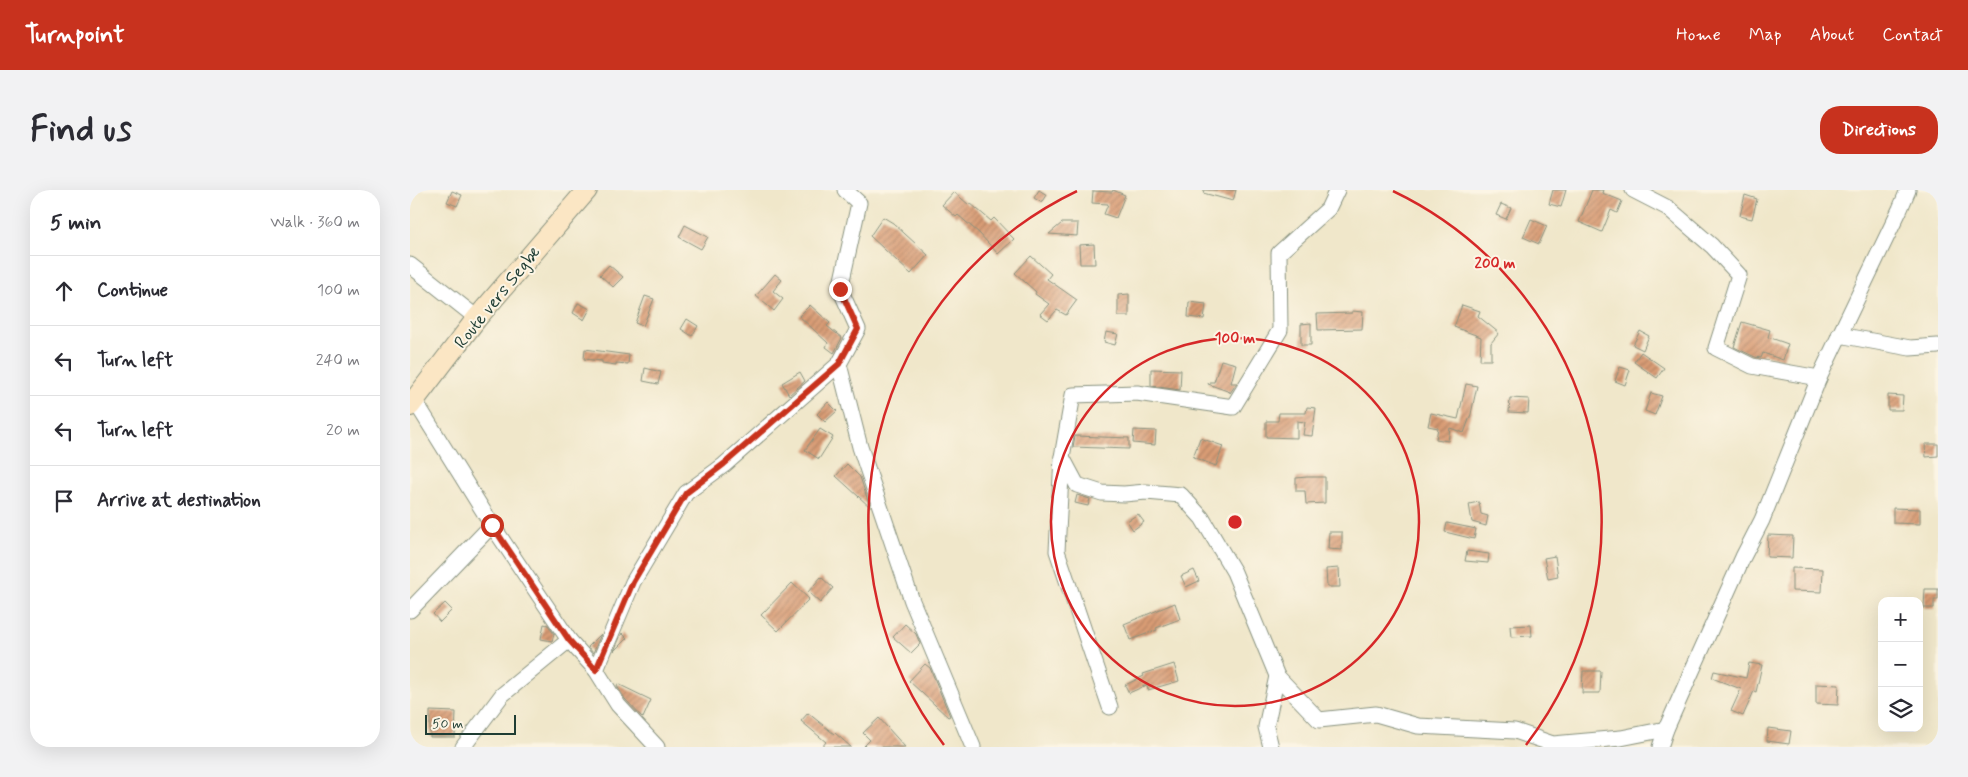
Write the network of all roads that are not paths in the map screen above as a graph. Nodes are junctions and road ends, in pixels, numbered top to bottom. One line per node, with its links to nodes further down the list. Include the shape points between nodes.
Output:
1 (587, 190): 7 (main road, Route vers Segbe)
2 (845, 190): 10 (street, via 859,202 840,289 858,329)
3 (1336, 190): 13 (street, via 1328,209 1279,253 1280,330 1232,407 1137,393 1073,395)
4 (1633, 190): 11 (street, via 1668,208 1712,246 1739,275 1716,348 1752,366)
5 (1908, 190): 8 (street)
6 (410, 265): 7 (street)
7 (477, 318): 12 (main road, Route vers Segbe)
8 (1839, 335): 9 (street, via 1910,348); 11 (street)
9 (1938, 346)
10 (839, 364): 17 (street, via 686,493 633,582); 23 (street, via 860,447 912,601)
11 (1819, 378): 20 (street, via 1762,520)
12 (412, 404): 14 (street)
13 (1062, 457): 18 (street, via 1077,485 1102,493 1181,495 1202,518 1234,572); 19 (street, via 1057,551)
14 (492, 525): 15 (street); 16 (street)
15 (410, 610)
16 (569, 640): 17 (street); 21 (street, via 502,695)
17 (596, 670): 22 (street, via 618,705)
18 (1277, 676): 20 (street, via 1319,720 1376,714 1418,726 1515,731 1553,744 1621,738); 24 (street, via 1266,727)
19 (1110, 707)
20 (1666, 729): 25 (street)
21 (463, 747)
22 (657, 747)
23 (973, 747)
24 (1271, 747)
25 (1660, 747)

